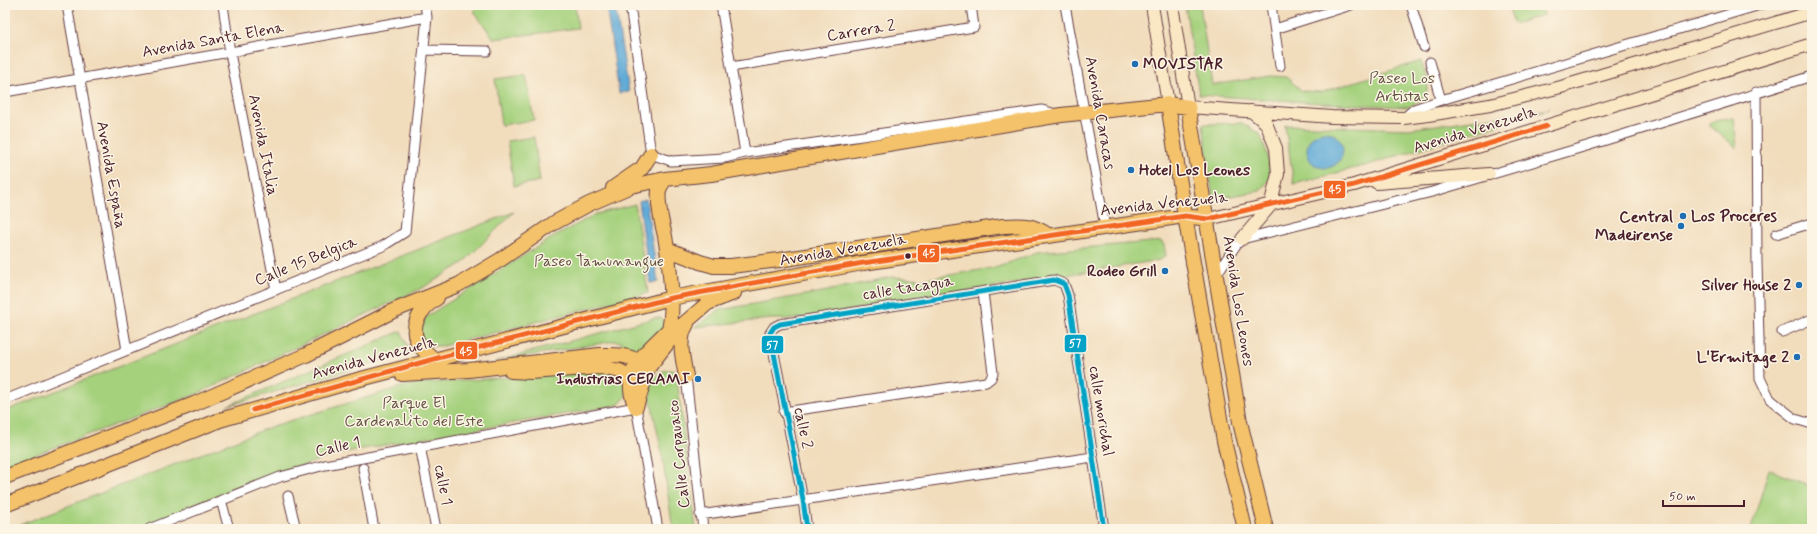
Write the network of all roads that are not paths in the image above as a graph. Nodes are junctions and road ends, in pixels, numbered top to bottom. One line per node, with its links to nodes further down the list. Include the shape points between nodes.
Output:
1 (67, 5): 26 (street, Avenida España)
2 (223, 5): 21 (street, Avenida Italia)
3 (425, 5): 15 (street, Calle 15 Belgica)
4 (630, 5): 37 (street)
5 (721, 5): 24 (street)
6 (971, 5): 24 (street, Carrera 2, via 974,27)
7 (1065, 5): 33 (street, Avenida Caracas)
8 (1152, 5): 30 (street)
9 (1172, 5): 31 (street, Avenida Los Leones)
10 (1271, 5): 16 (street)
11 (1351, 5): 16 (street)
12 (1412, 5): 18 (street)
13 (1760, 5): 29 (street, Avenida Venezuela)
14 (1812, 12): 35 (street, Avenida Venezuela, via 1490,106)
15 (427, 17): 19 (street, Calle 15 Belgica); 21 (street, Avenida Santa Elena)
16 (1275, 29): 23 (street)
17 (1812, 44): 40 (street, Avenida Venezuela)
18 (1424, 47)
19 (424, 50): 20 (street); 55 (street, Calle 15 Belgica, via 405,232 383,246)
20 (487, 50)
21 (230, 53): 26 (street, Avenida Santa Elena); 55 (street, Avenida Italia)
22 (1430, 62): 29 (street)
23 (1280, 66)
24 (731, 67): 36 (street)
25 (1812, 76): 28 (street)
26 (79, 78): 27 (street, Avenida Santa Elena); 62 (street, Avenida España)
27 (5, 92)
28 (1756, 92): 38 (street); 73 (street, via 1760,378 1770,399 1780,408 1795,419)
29 (1441, 100): 35 (street, Avenida Venezuela, via 1414,109)
30 (1168, 104): 31 (main road, Avenida Venezuela); 33 (main road, Avenida Venezuela); 43 (main road)
31 (1188, 107): 32 (street, Avenida Venezuela); 44 (main road, Avenida Los Leones)
32 (1251, 111): 35 (street, Avenida Venezuela, via 1332,117); 42 (street, via 1266,123 1276,148 1278,174)
33 (1086, 112): 34 (main road, Avenida Venezuela); 46 (street, Avenida Caracas)
34 (1061, 115): 36 (street, via 1042,110); 39 (main road, Avenida Venezuela, via 711,174)
35 (1404, 118)
36 (745, 153): 37 (street, via 724,158 670,161)
37 (651, 154): 41 (main road, via 642,168)
38 (1489, 174): 40 (street); 49 (street, via 1432,192)
39 (665, 179): 41 (main road, Avenida Venezuela, via 631,186); 50 (main road, via 659,191)
40 (1354, 185): 42 (street, Avenida Venezuela)
41 (589, 204): 54 (main road, Avenida Venezuela, via 554,223)
42 (1270, 206): 44 (street, Avenida Venezuela); 49 (street)
43 (1185, 216): 44 (main road, Avenida Venezuela); 46 (main road, Avenida Venezuela); 92 (main road, via 1224,441)
44 (1208, 220): 52 (main road, Avenida Los Leones)
45 (1812, 223): 47 (street)
46 (1105, 227): 48 (main road, Avenida Venezuela)
47 (1776, 234)
48 (1048, 235): 50 (main road, via 1039,229 1024,225 1003,226 731,266 714,266); 51 (main road, Avenida Venezuela)
49 (1242, 239): 52 (street)
50 (667, 249): 57 (main road)
51 (863, 263): 57 (main road, Avenida Venezuela); 58 (main road, via 810,278 727,295 708,303)
52 (1216, 275): 93 (main road, Avenida Los Leones, via 1240,422)
53 (1054, 280): 56 (street, calle tacagua); 75 (street, calle morichal, via 1064,284 1068,295)
54 (458, 285): 63 (main road, via 426,305 415,323 421,347); 77 (main road, Avenida Venezuela, via 395,310 306,355 194,404)
55 (276, 290): 62 (street, Calle 15 Belgica)
56 (983, 292): 61 (street, calle tacagua, via 780,324 774,327); 72 (street, via 993,373 986,382)
57 (671, 298): 63 (main road, Avenida Venezuela); 64 (main road, via 669,329)
58 (691, 317): 67 (main road, via 683,329 681,343); 71 (main road, via 680,326 648,368)
59 (1812, 319): 60 (street)
60 (1782, 332)
61 (770, 334): 72 (street, calle 2)
62 (127, 350): 70 (street, Calle 15 Belgica)
63 (434, 359): 66 (main road); 68 (main road, Avenida Venezuela)
64 (638, 361): 65 (main road, via 617,355 600,355); 69 (main road)
65 (469, 370): 66 (main road); 69 (main road, via 531,372 600,367 620,371)
66 (450, 371): 68 (main road)
67 (686, 376): 82 (street, Calle Corpauaico)
68 (358, 380): 81 (main road, Avenida Venezuela, via 220,420)
69 (630, 380): 71 (main road)
70 (5, 400)
71 (636, 407): 74 (street, Calle 1); 88 (street)
72 (784, 412): 80 (street, calle 2)
73 (1812, 424)
74 (420, 446): 79 (street, Calle 1, via 325,464 280,477); 87 (street, calle 1)
75 (1093, 456): 80 (street); 91 (street, calle morichal)
76 (363, 468): 86 (street)
77 (5, 477)
78 (288, 496): 85 (street)
79 (221, 500): 83 (street, Calle 1); 84 (street)
80 (803, 500): 82 (street); 90 (street, calle 2)
81 (5, 505)
82 (700, 514): 89 (street, Calle Corpauaico)
83 (150, 529)
84 (229, 529)
85 (296, 529)
86 (374, 529)
87 (436, 529)
88 (658, 529)
89 (703, 529)
90 (807, 529)
91 (1104, 529)
92 (1245, 529)
93 (1266, 529)

